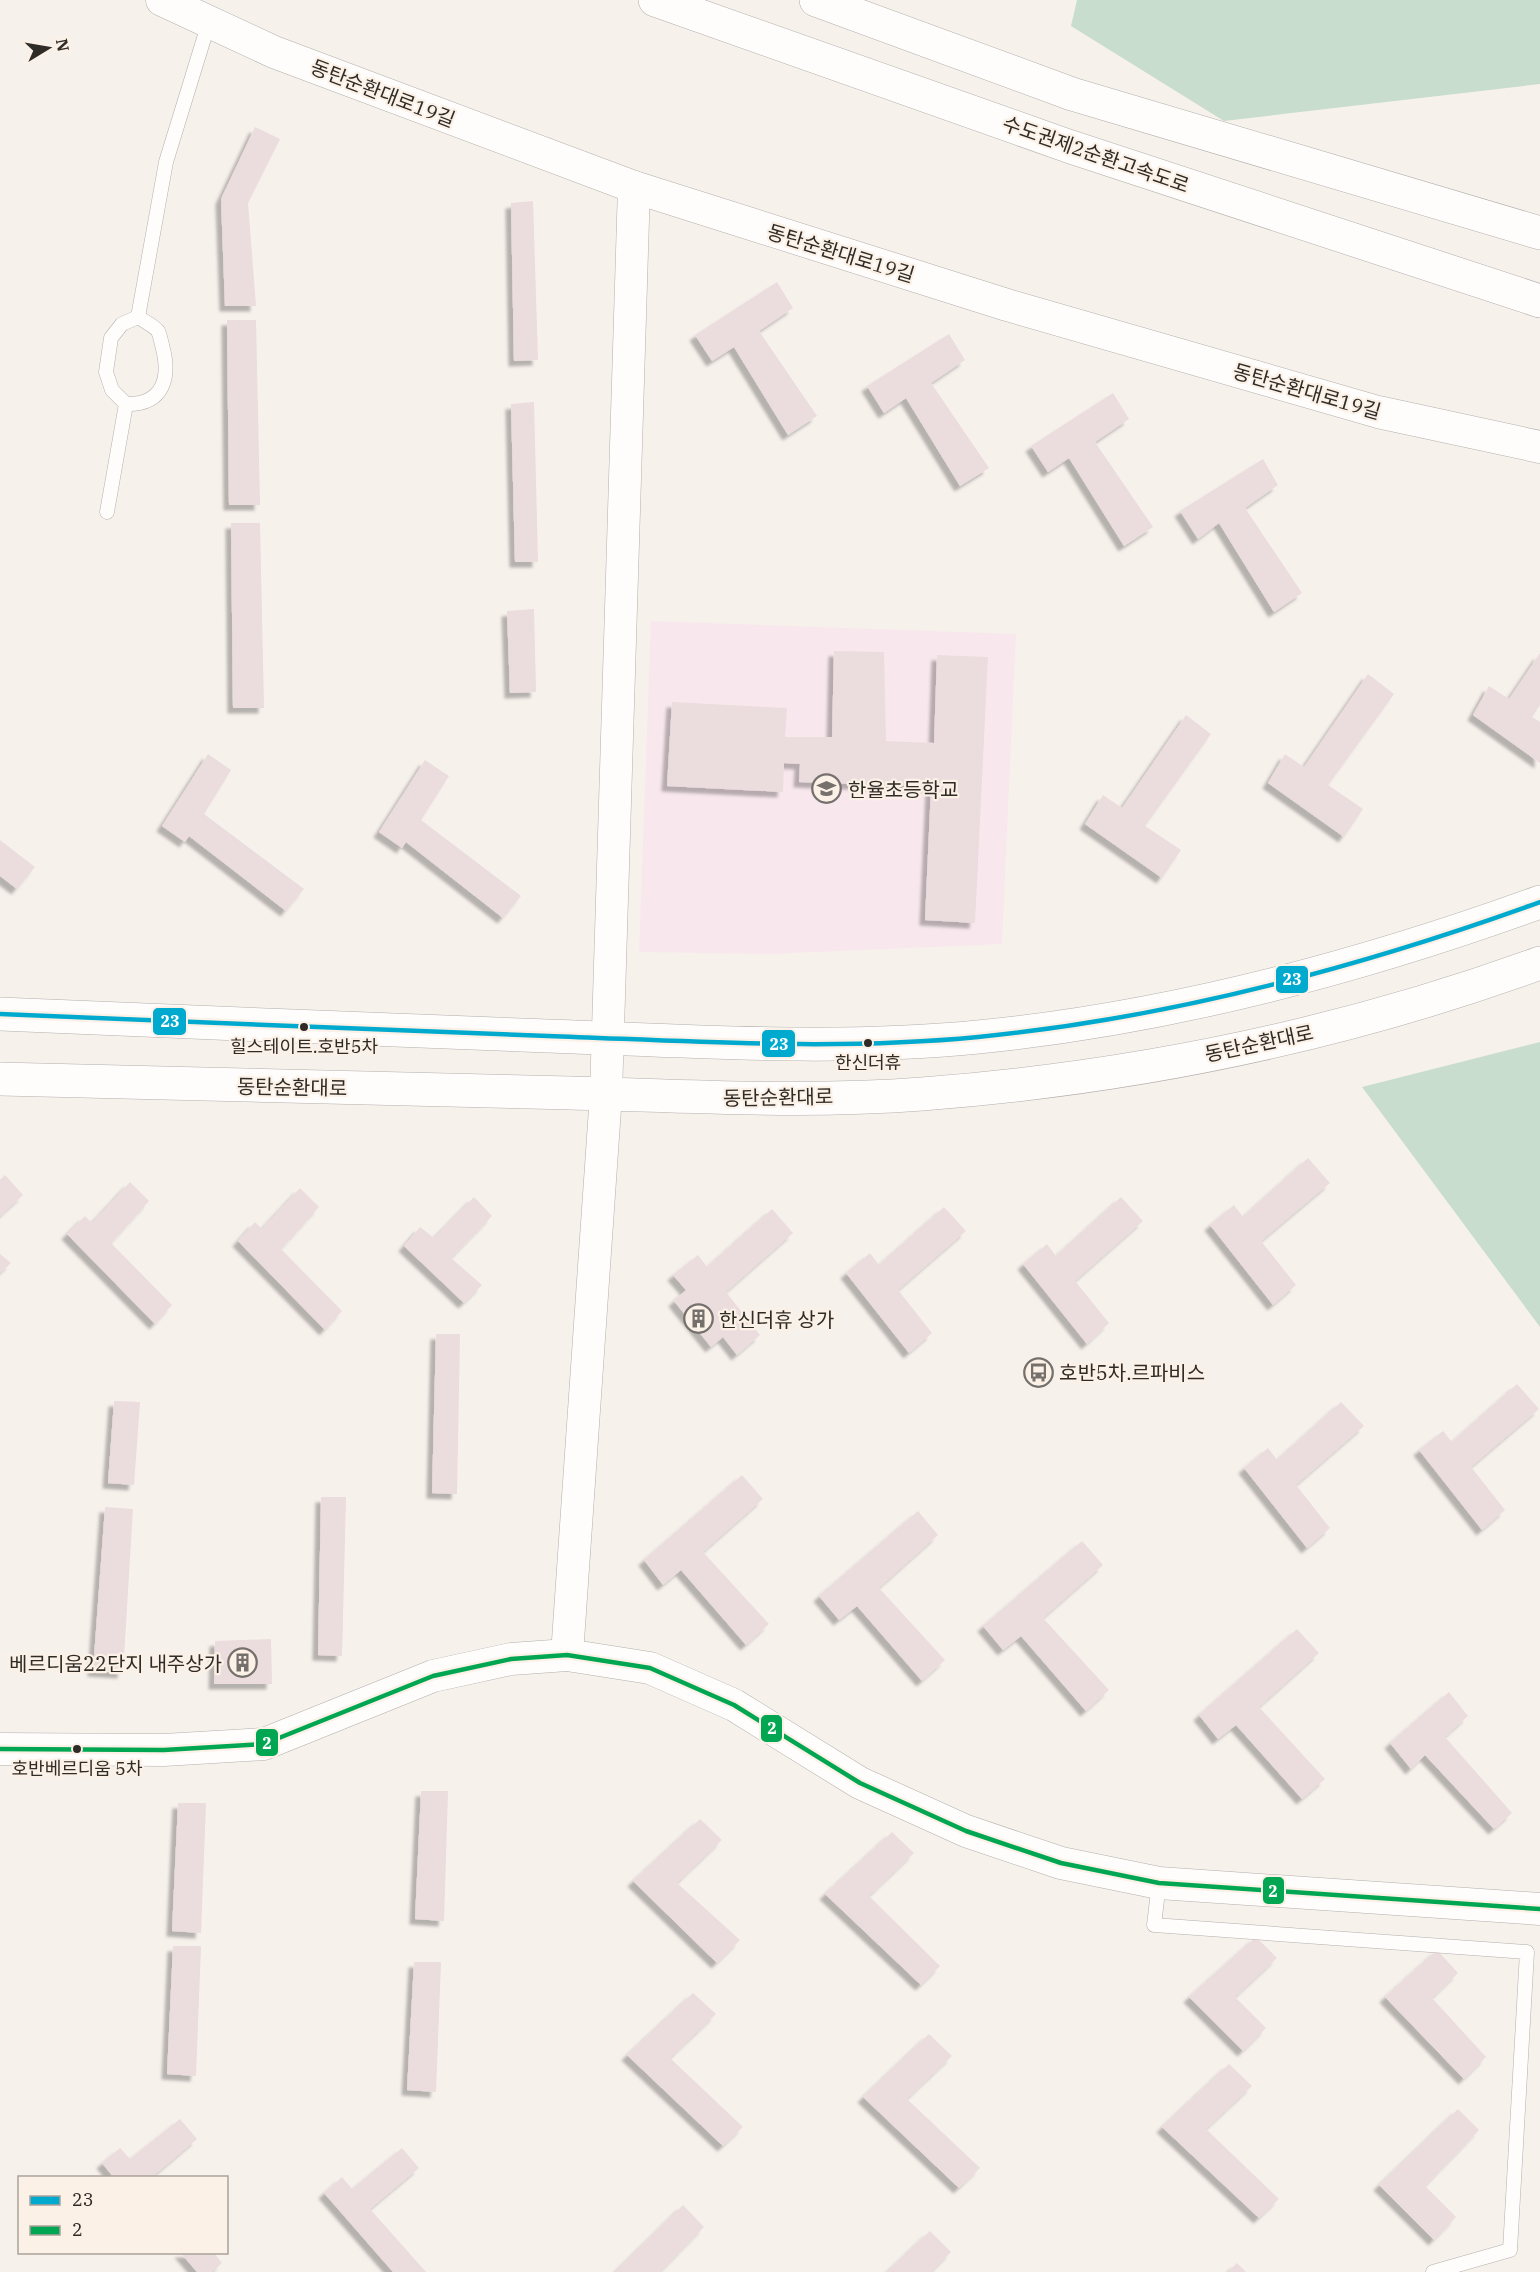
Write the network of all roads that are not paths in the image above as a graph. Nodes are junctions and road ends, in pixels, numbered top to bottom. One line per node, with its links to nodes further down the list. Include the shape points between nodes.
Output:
1 (162, 0): 4 (street, 동탄순환대로19길)
2 (655, 0): 7 (main road, 수도권제2순환고속도로, via 1068,146)
3 (816, 0): 6 (main road, via 1072,94)
4 (209, 22): 5 (street, 동탄순환대로19길, via 274,52); 8 (lane, via 166,162)
5 (634, 187): 10 (street, 동탄순환대로19길, via 1007,305 1367,409); 15 (street)
6 (1540, 233)
7 (1540, 301)
8 (138, 317): 9 (lane, via 122,324 111,338 109,349 106,372 112,390); 9 (lane, via 158,331 166,360 164,386 152,400 140,405)
9 (126, 404): 11 (lane)
10 (1540, 447)
11 (107, 512)
12 (1540, 902): 15 (main road, via 1341,969 1250,991 1053,1028 977,1037 838,1044)
13 (1540, 963): 17 (main road, 동탄순환대로, via 1374,1016 1252,1047 1085,1077 920,1094 744,1099)
14 (0, 1014): 15 (main road)
15 (608, 1038): 17 (street)
16 (0, 1079): 17 (main road, 동탄순환대로)
17 (606, 1094): 18 (street)
18 (567, 1655): 19 (street, via 511,1659 433,1676 264,1744 164,1750); 20 (street, via 650,1668 734,1705 860,1783 966,1831 1061,1863)
19 (0, 1749)
20 (1159, 1883): 21 (street); 22 (lane, via 1154,1925 1527,1952 1510,2250)
21 (1540, 1909)
22 (1433, 2272)

